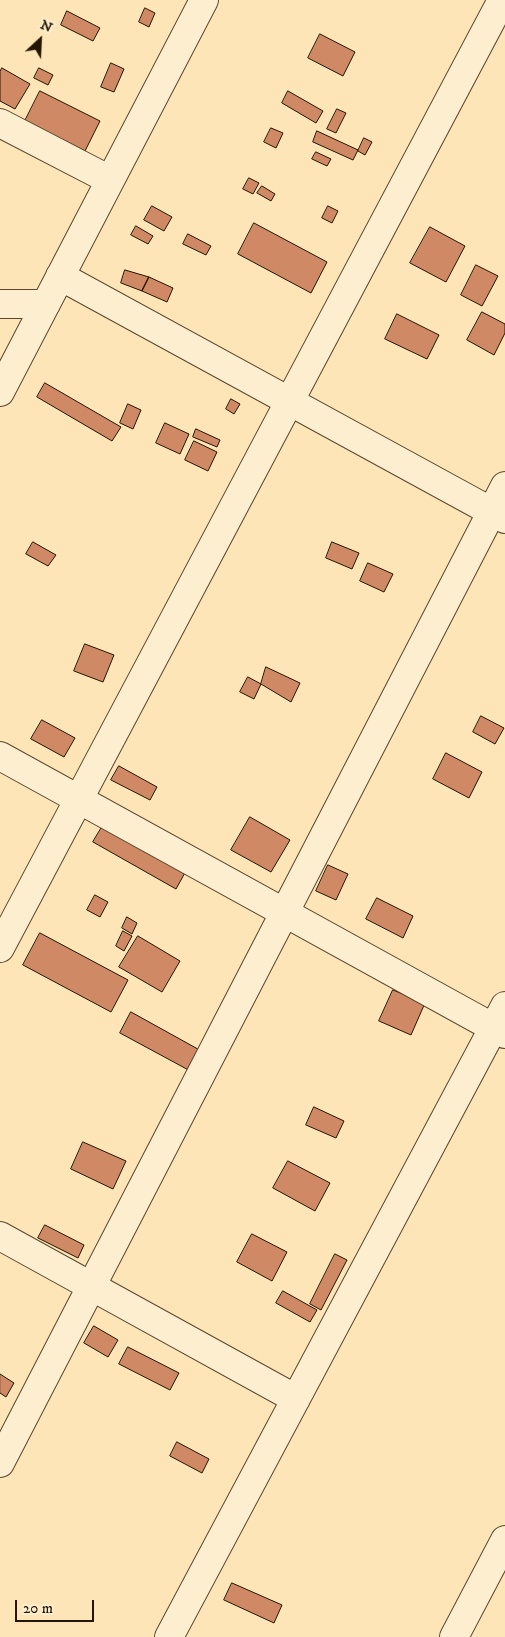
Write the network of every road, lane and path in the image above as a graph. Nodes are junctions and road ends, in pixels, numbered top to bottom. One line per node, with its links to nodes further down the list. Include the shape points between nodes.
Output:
1 (204, 0): 4 (street)
2 (498, 4): 9 (street)
3 (0, 123): 4 (street)
4 (110, 180): 5 (street)
5 (60, 276): 7 (street); 9 (street)
6 (0, 304): 7 (street)
7 (46, 304): 8 (street)
8 (0, 392)
9 (290, 402): 11 (street); 13 (street)
10 (505, 486): 11 (street)
11 (498, 515): 14 (street)
12 (0, 756): 13 (street)
13 (79, 799): 14 (street); 15 (street)
14 (284, 912): 16 (street); 18 (street)
15 (0, 948)
16 (501, 1022): 19 (street)
17 (0, 1236): 18 (street)
18 (91, 1286): 19 (street); 20 (street)
19 (296, 1399): 22 (street)
20 (0, 1463)
21 (505, 1540): 23 (street)
22 (169, 1637)
23 (454, 1637)

